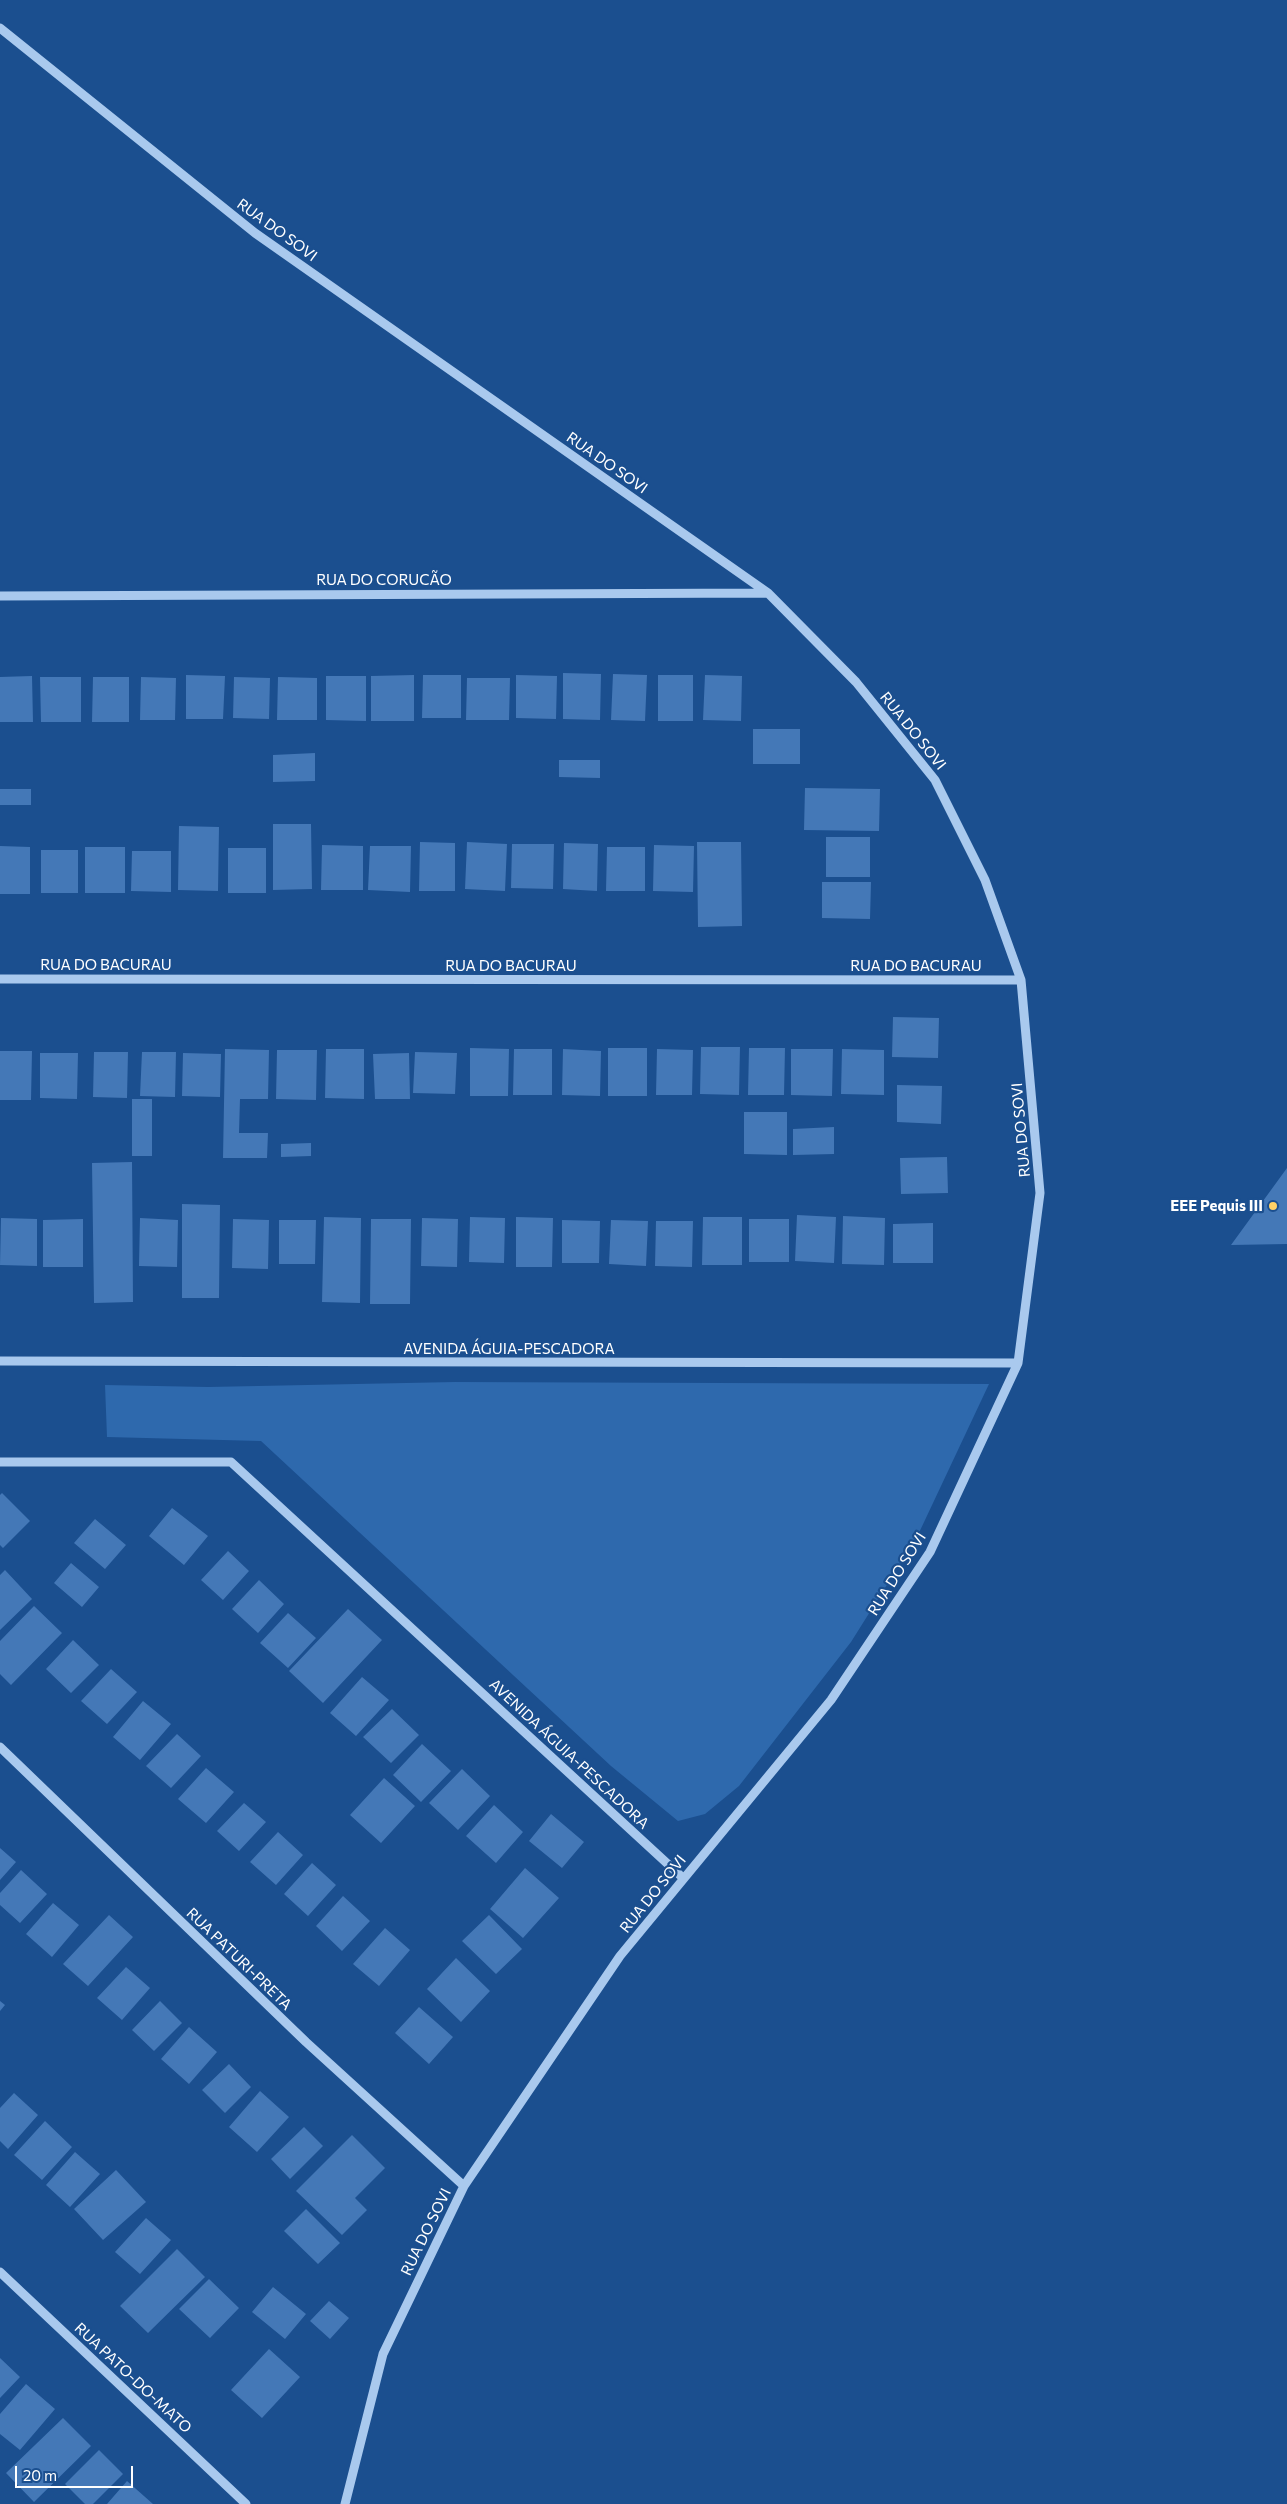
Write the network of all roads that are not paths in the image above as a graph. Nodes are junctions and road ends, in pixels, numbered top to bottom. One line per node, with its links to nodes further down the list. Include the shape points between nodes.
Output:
1 (0, 28): 2 (street, RUA DO SOVI, via 254,233)
2 (768, 593): 3 (street, RUA DO CORUCÃO); 5 (street, RUA DO SOVI, via 856,682 935,780 985,880)
3 (0, 596)
4 (0, 979): 5 (street, RUA DO BACURAU)
5 (1021, 980): 7 (street, RUA DO SOVI, via 1040,1193)
6 (0, 1361): 7 (street, AVENIDA ÁGUIA-PESCADORA)
7 (1018, 1364): 10 (street, RUA DO SOVI, via 930,1552 831,1700)
8 (0, 1462): 10 (street, AVENIDA ÁGUIA-PESCADORA, via 231,1462)
9 (0, 1747): 11 (street, RUA PATURI-PRETA, via 306,2042)
10 (683, 1878): 11 (street, RUA DO SOVI, via 620,1956)
11 (464, 2186): 14 (street, RUA DO SOVI, via 384,2354)
12 (0, 2272): 13 (street, RUA PATO-DO-MATO)
13 (246, 2504)
14 (345, 2504)

